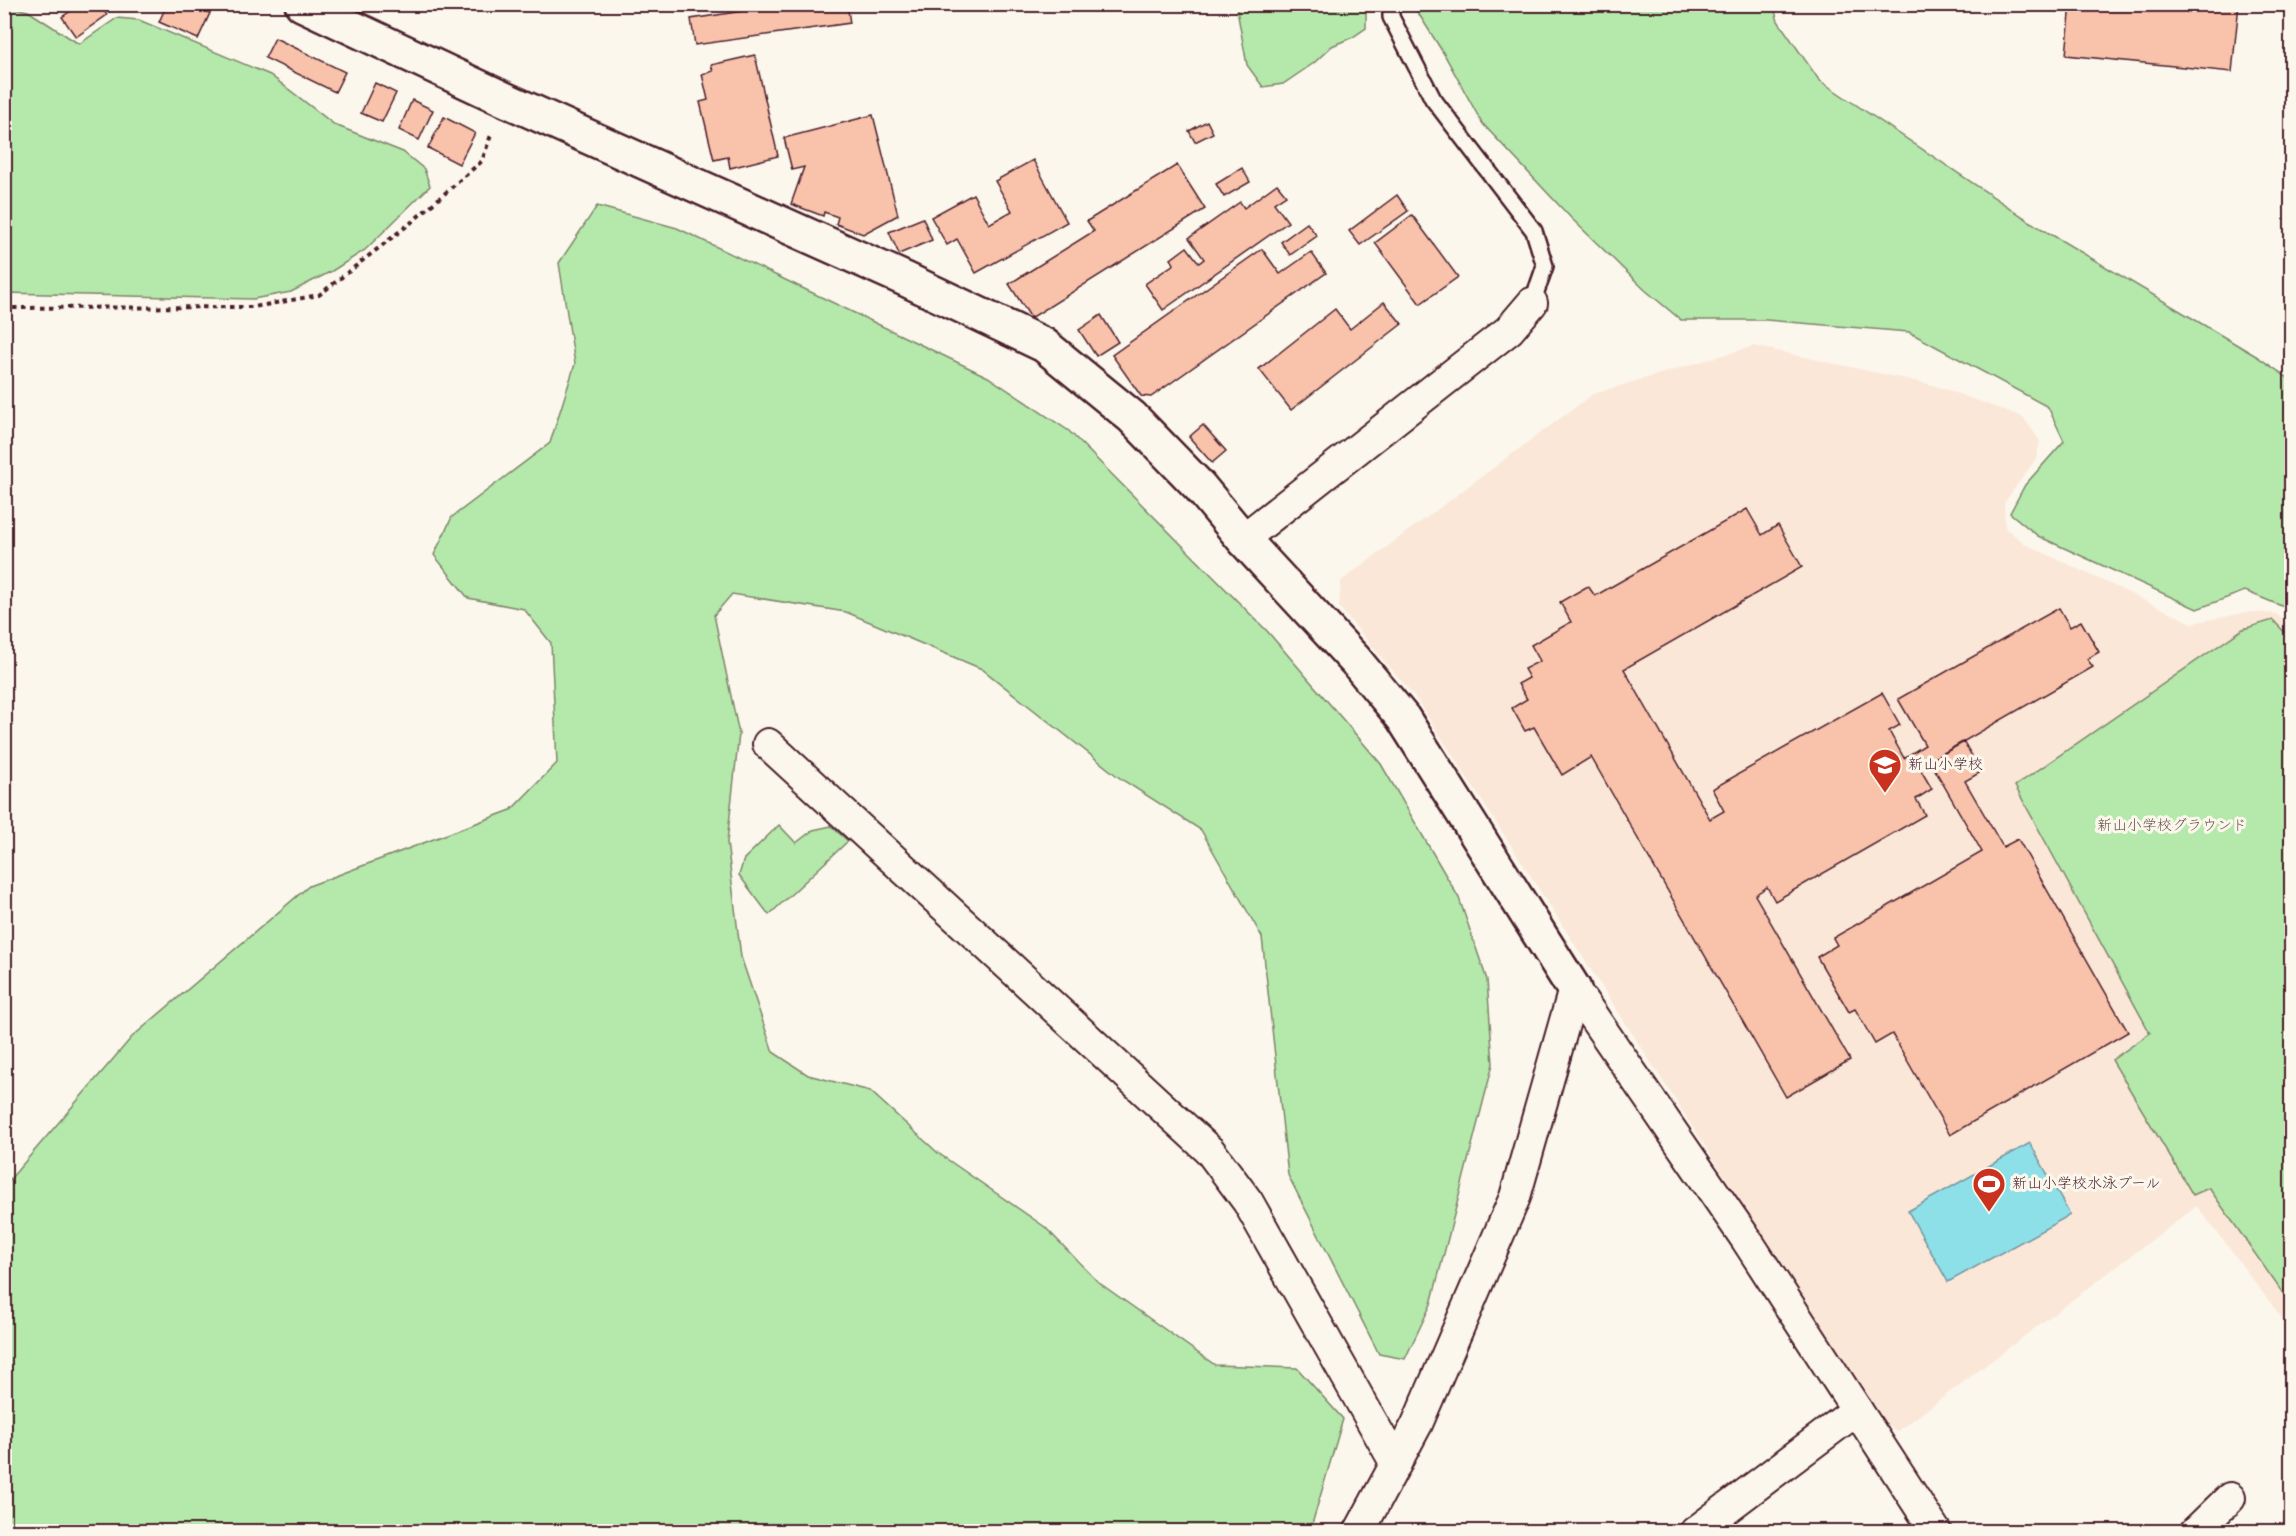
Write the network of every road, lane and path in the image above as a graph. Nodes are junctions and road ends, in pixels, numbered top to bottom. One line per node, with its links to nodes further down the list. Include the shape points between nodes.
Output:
1 (302, 4): 3 (street)
2 (1390, 4): 4 (lane, via 1391,18 1433,99 1534,231 1545,266)
3 (504, 99): 5 (path, via 482,161 319,295 254,307); 6 (street, via 1044,345 1132,417 1200,487)
4 (1532, 303): 6 (street, via 1509,330)
5 (4, 308)
6 (1243, 539): 8 (street, via 1403,718)
7 (768, 744): 10 (street, via 1210,1151 1248,1202)
8 (1574, 989): 9 (street, via 1746,1239); 10 (street, via 1515,1197)
9 (1857, 1410): 13 (street); 14 (street)
10 (1396, 1464): 12 (street)
11 (2230, 1498): 15 (street)
12 (1359, 1532)
13 (1695, 1532)
14 (1936, 1532)
15 (2195, 1532)

